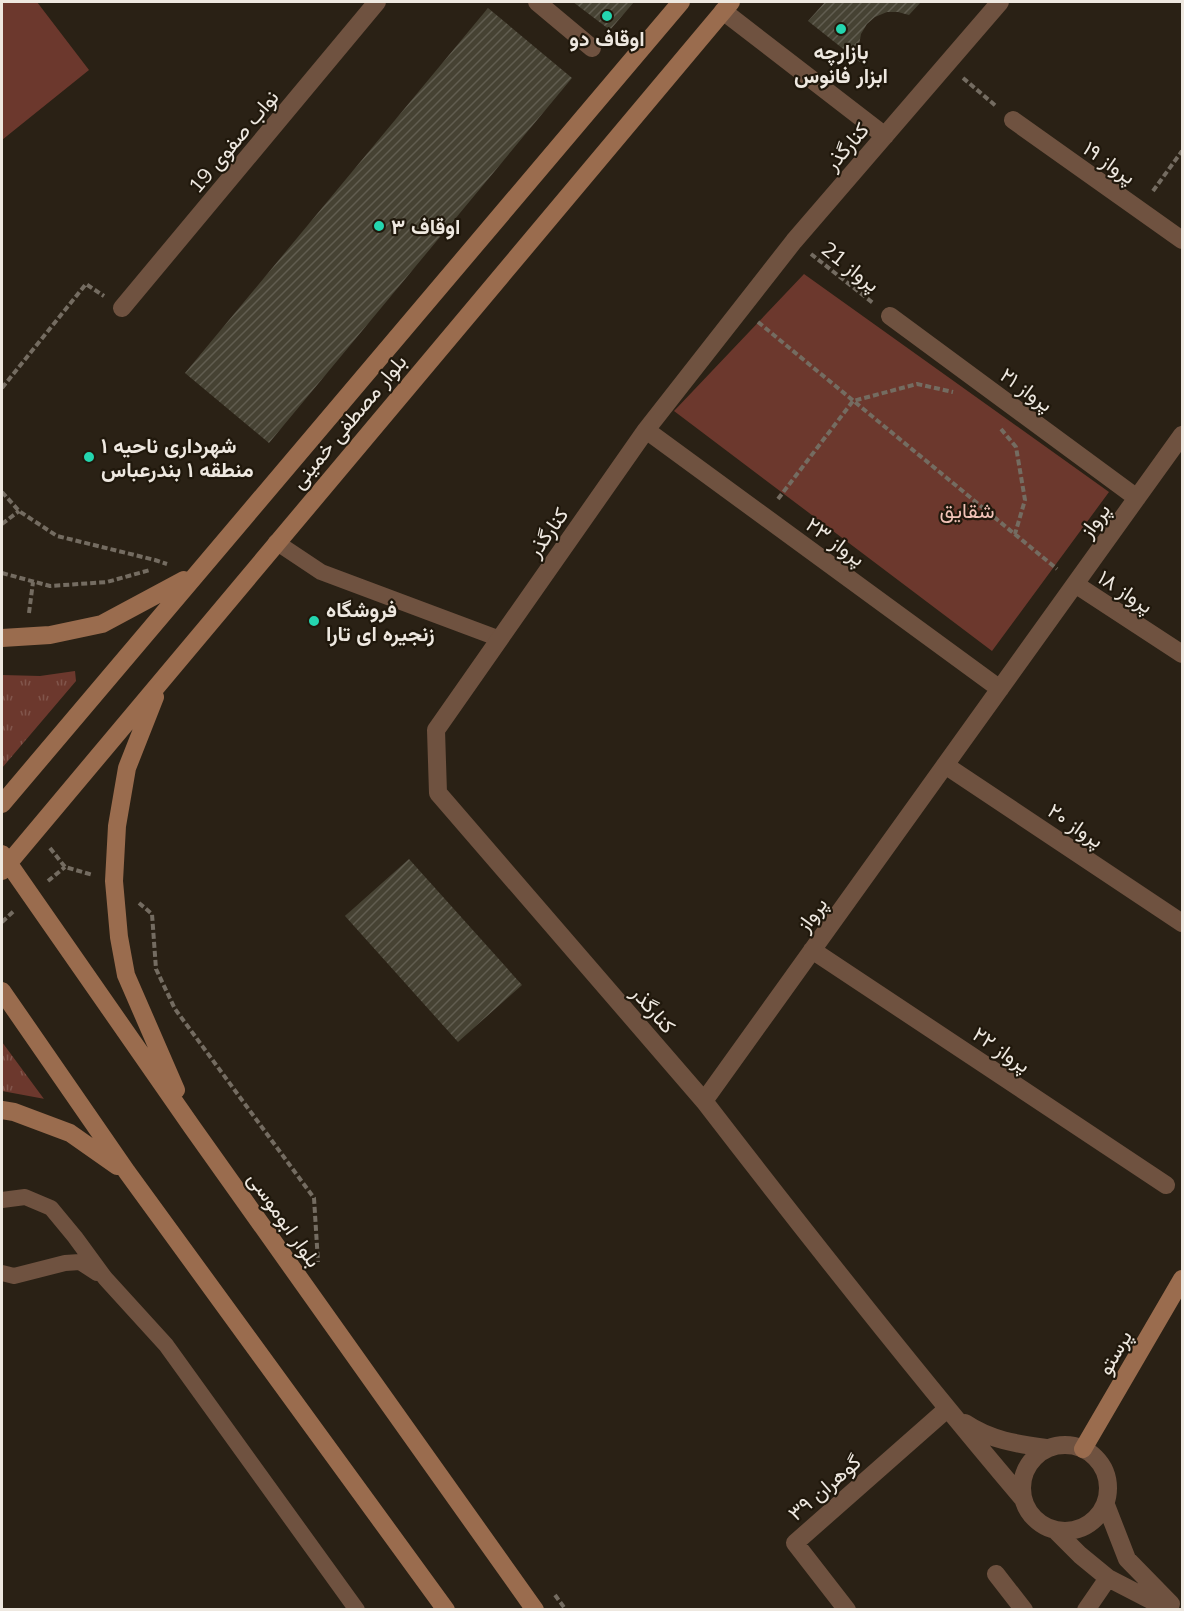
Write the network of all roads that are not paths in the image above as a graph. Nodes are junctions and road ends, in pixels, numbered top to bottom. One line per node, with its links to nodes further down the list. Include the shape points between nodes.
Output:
1 (377, 2): 10 (street, نواب صفوی 19)
2 (537, 2): 6 (street)
3 (681, 2): 16 (main road, بلوار مصطفی خمینی)
4 (1000, 2): 8 (street, کنارگذر)
5 (727, 6): 8 (street); 15 (main road, بلوار مصطفی خمینی)
6 (592, 48)
7 (1012, 120): 9 (street, پرواز ۱۹)
8 (885, 136): 12 (street, کنارگذر, via 794,241)
9 (1182, 240)
10 (122, 308)
11 (890, 316): 14 (street, پرواز ۲۱)
12 (646, 430): 19 (street, کنارگذر); 22 (street, پرواز ۲۳)
13 (1182, 435): 14 (street, پرواز)
14 (1137, 498): 17 (street, پرواز)
15 (276, 542): 19 (lane, via 321,572); 21 (main road, بلوار مصطفی خمینی)
16 (194, 575): 18 (main road, via 102,624 50,635); 24 (main road, بلوار مصطفی خمینی)
17 (1075, 584): 20 (street, پرواز ۱۸); 22 (street, پرواز)
18 (2, 638)
19 (500, 639): 29 (street, کنارگذر, via 436,730 438,793)
20 (1182, 654)
21 (161, 683): 25 (main road, بلوار مصطفی خمینی, via 36,831); 31 (main road, via 126,768 114,881 126,975)
22 (1000, 689): 23 (street, پرواز)
23 (945, 765): 26 (street, پرواز ۲۰); 27 (street, پرواز)
24 (2, 804)
25 (4, 863): 31 (main road, بلوار ابوموسی)
26 (1182, 923)
27 (812, 950): 29 (street, پرواز); 33 (street, پرواز ۲۲)
28 (2, 991): 32 (main road)
29 (704, 1101): 38 (street)
30 (2, 1110): 32 (main road, via 70,1133)
31 (192, 1127): 48 (main road, بلوار ابوموسی)
32 (127, 1172): 47 (main road)
33 (1166, 1185)
34 (2, 1200): 36 (lane, via 25,1197 51,1208)
35 (2, 1273): 36 (lane, via 14,1276 80,1262)
36 (105, 1278): 46 (lane, via 166,1345)
37 (1182, 1279): 40 (main road, پرستو)
38 (947, 1409): 39 (street, via 979,1432 1011,1444); 41 (street); 49 (street, گوهران ۳۹, via 795,1543)
39 (1046, 1448): 40 (street, via 1065,1444); 41 (street, via 1031,1461 1022,1479)
40 (1083, 1449): 42 (street, via 1101,1462 1109,1483)
41 (1023, 1499): 43 (street, via 1035,1520)
42 (1106, 1505): 43 (street, via 1086,1527 1072,1532); 53 (street, via 1127,1559)
43 (1056, 1531): 45 (street)
44 (996, 1574): 50 (street)
45 (1108, 1578): 51 (street); 52 (street)
46 (357, 1610)
47 (446, 1610)
48 (535, 1610)
49 (847, 1610)
50 (1024, 1610)
51 (1086, 1610)
52 (1170, 1610)
53 (1177, 1610)

